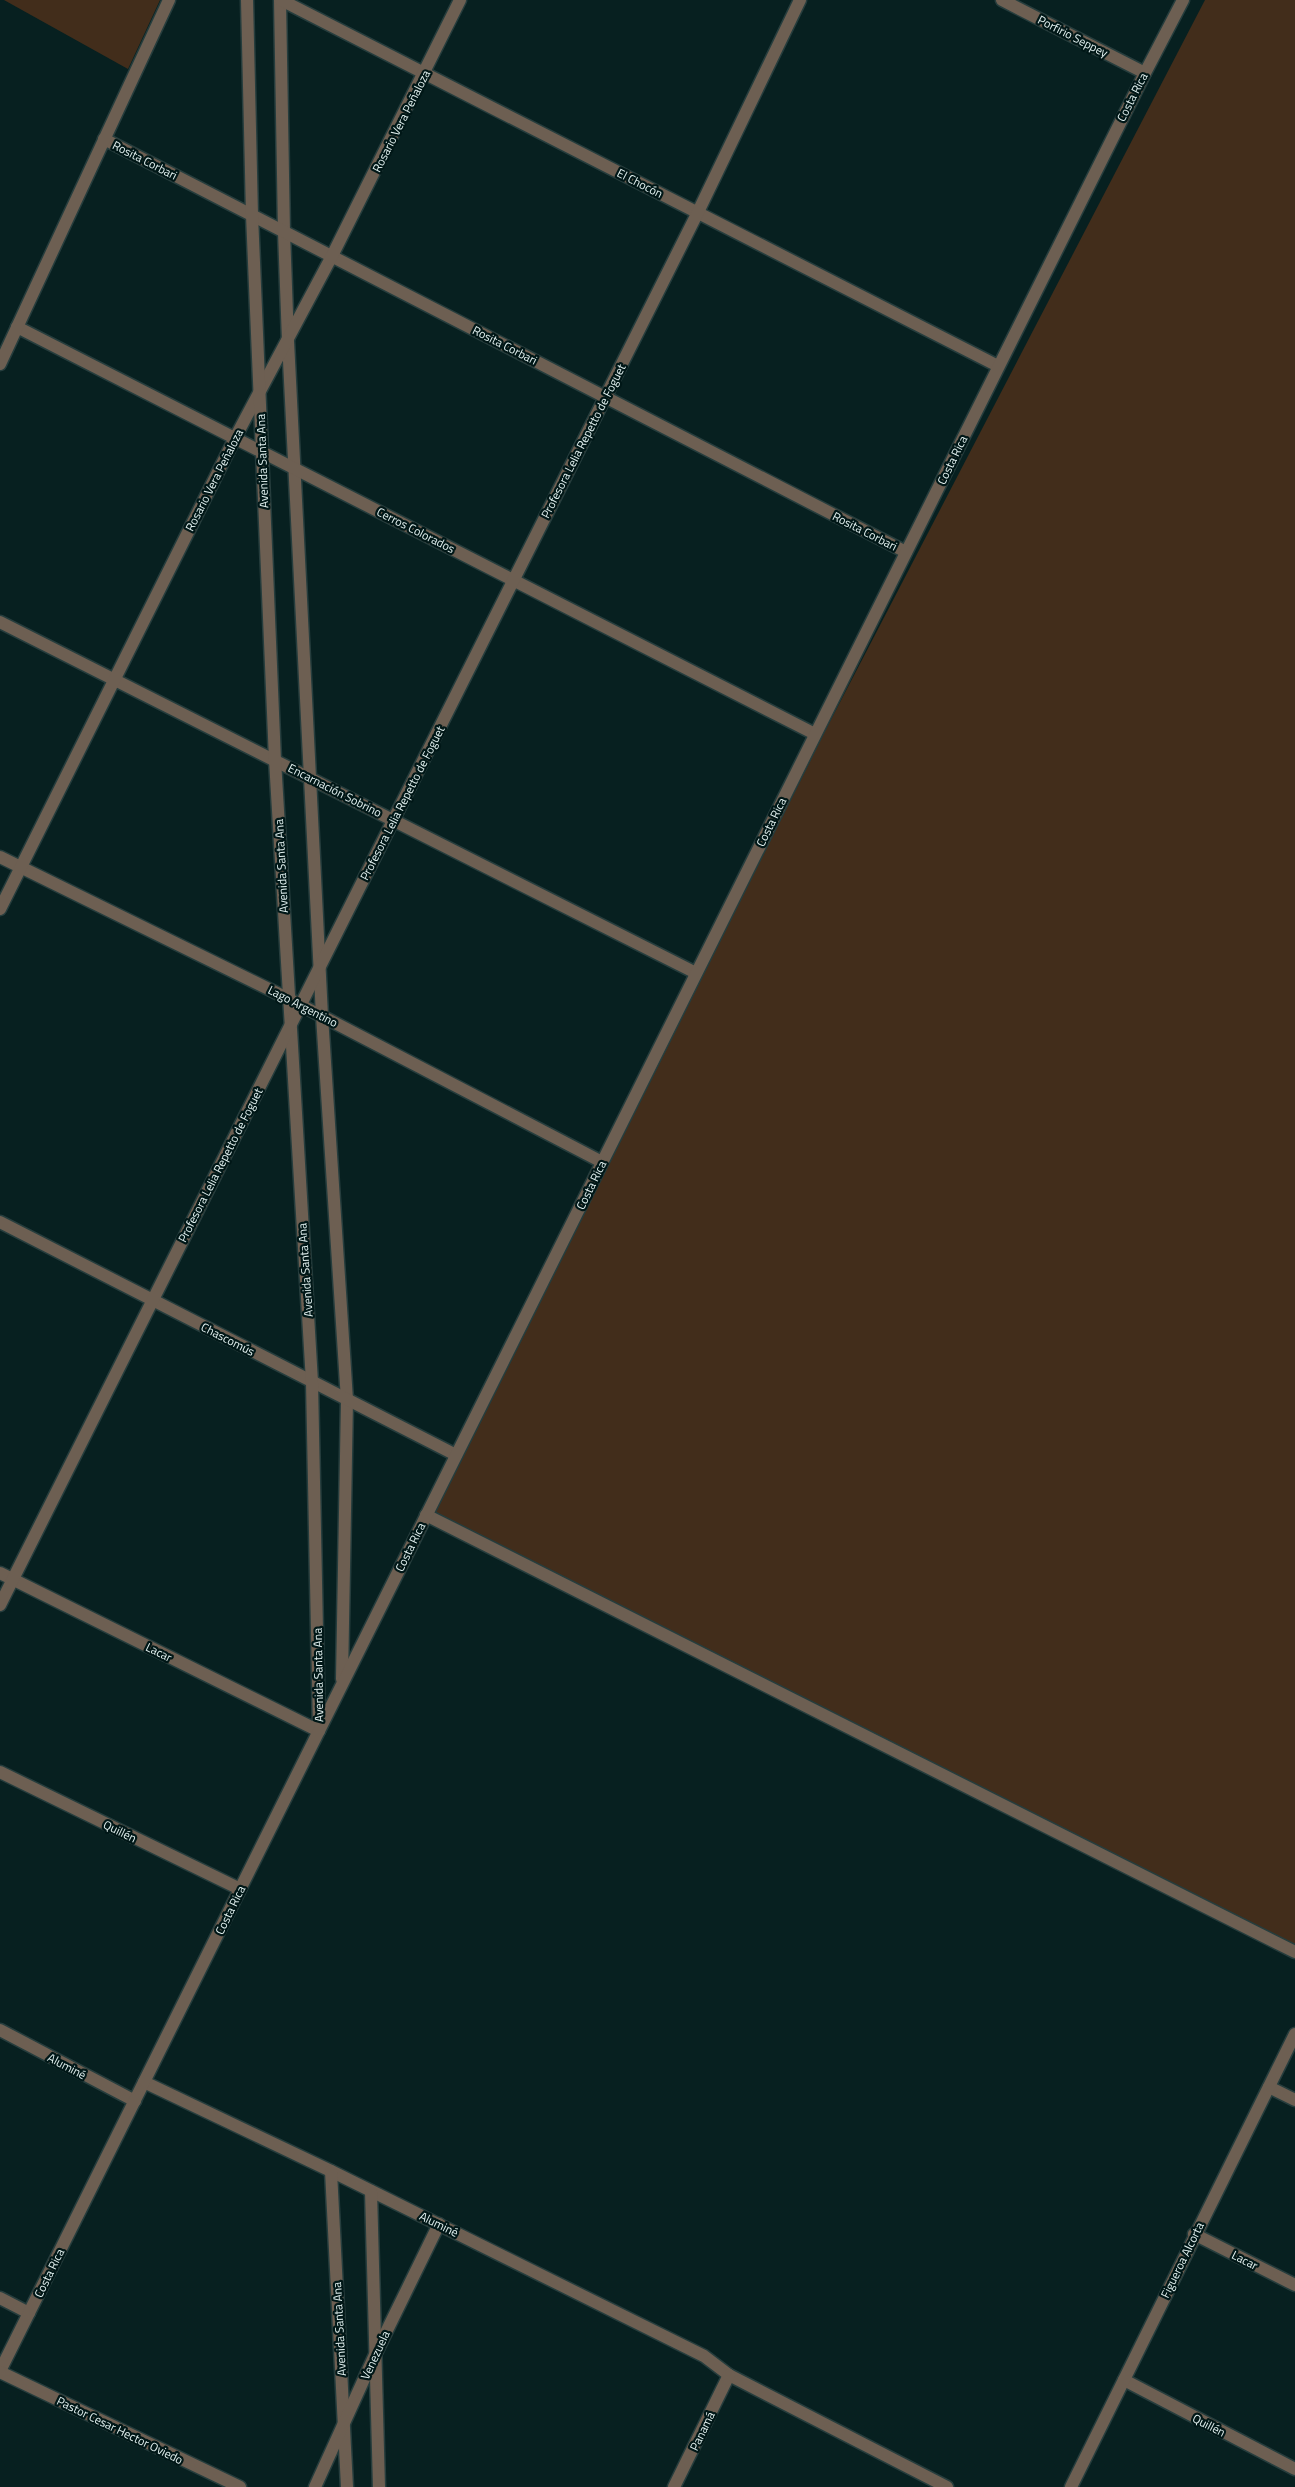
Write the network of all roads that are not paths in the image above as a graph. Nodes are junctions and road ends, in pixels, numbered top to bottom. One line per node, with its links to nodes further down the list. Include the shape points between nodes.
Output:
1 (169, 0): 10 (street)
2 (247, 0): 12 (street, Avenida Santa Ana)
3 (281, 0): 8 (street, El Chocón); 13 (street, Avenida Santa Ana)
4 (460, 0): 8 (street, Rosario Vera Peñaloza)
5 (800, 0): 11 (street, Profesora Lelia Repetto de Foguet)
6 (1002, 0): 9 (street, Porfirio Seppey)
7 (1183, 0): 9 (street, Costa Rica)
8 (425, 72): 11 (street, El Chocón); 14 (street, Rosario Vera Peñaloza)
9 (1144, 73): 18 (street, Costa Rica)
10 (104, 139): 12 (street, Rosita Corbari); 15 (street)
11 (698, 212): 18 (street, El Chocón); 20 (street, Profesora Lelia Repetto de Foguet)
12 (252, 216): 13 (street, Rosita Corbari); 19 (street, Avenida Santa Ana)
13 (284, 232): 14 (street, Rosita Corbari); 16 (street, Avenida Santa Ana)
14 (332, 256): 16 (street, Rosario Vera Peñaloza); 20 (street, Rosita Corbari)
15 (17, 327): 17 (street); 21 (street, Cerros Colorados)
16 (288, 341): 19 (street, Rosario Vera Peñaloza); 23 (street, Avenida Santa Ana)
17 (0, 364)
18 (998, 366): 24 (street, Costa Rica)
19 (260, 393): 21 (street, Rosario Vera Peñaloza); 22 (street, Avenida Santa Ana)
20 (606, 396): 24 (street, Rosita Corbari); 25 (street, Profesora Lelia Repetto de Foguet)
21 (235, 438): 22 (street, Cerros Colorados); 27 (street, Rosario Vera Peñaloza)
22 (262, 451): 23 (street, Cerros Colorados); 29 (street, Avenida Santa Ana)
23 (295, 468): 25 (street, Cerros Colorados); 30 (street, Avenida Santa Ana)
24 (906, 552): 28 (street, Costa Rica)
25 (514, 580): 28 (street, Cerros Colorados); 31 (street, Profesora Lelia Repetto de Foguet)
26 (0, 622): 27 (street, Encarnación Sobrino)
27 (114, 679): 29 (street, Encarnación Sobrino); 33 (street, Rosario Vera Peñaloza)
28 (815, 734): 36 (street, Costa Rica)
29 (275, 760): 30 (street, Encarnación Sobrino); 37 (street, Avenida Santa Ana)
30 (311, 778): 31 (street, Encarnación Sobrino); 35 (street, Avenida Santa Ana)
31 (394, 820): 35 (street, Profesora Lelia Repetto de Foguet); 36 (street, Encarnación Sobrino)
32 (0, 856): 33 (street, Lago Argentino)
33 (21, 867): 34 (street, Rosario Vera Peñaloza); 37 (street, Lago Argentino)
34 (0, 909)
35 (320, 965): 37 (street, Profesora Lelia Repetto de Foguet); 38 (street, Avenida Santa Ana)
36 (696, 973): 40 (street, Costa Rica)
37 (294, 1002): 38 (street, Lago Argentino); 39 (street, Profesora Lelia Repetto de Foguet)
38 (322, 1016): 40 (street, Lago Argentino); 44 (street, Avenida Santa Ana)
39 (290, 1024): 42 (street, Profesora Lelia Repetto de Foguet); 43 (street, Avenida Santa Ana)
40 (602, 1162): 45 (street, Costa Rica)
41 (0, 1222): 42 (street, Chascomús)
42 (152, 1300): 43 (street, Chascomús); 48 (street, Profesora Lelia Repetto de Foguet)
43 (312, 1382): 44 (street, Chascomús); 51 (street, Avenida Santa Ana)
44 (347, 1400): 45 (street, Chascomús); 50 (street, Avenida Santa Ana)
45 (456, 1455): 46 (street, Costa Rica)
46 (426, 1515): 50 (street, Costa Rica); 54 (street)
47 (0, 1574): 48 (street, Lacar)
48 (12, 1580): 49 (street, Profesora Lelia Repetto de Foguet); 51 (street, Lacar)
49 (0, 1605)
50 (342, 1684): 51 (street, Costa Rica)
51 (319, 1731): 53 (street, Costa Rica)
52 (0, 1772): 53 (street, Quillén)
53 (240, 1889): 57 (street, Costa Rica)
54 (1295, 1952)
55 (0, 2030): 60 (street, Aluminé)
56 (1295, 2034): 58 (street, Figueroa Alcorta)
57 (144, 2082): 60 (street, Costa Rica); 61 (street, Aluminé)
58 (1269, 2087): 59 (street); 64 (street, Figueroa Alcorta)
59 (1295, 2100)
60 (134, 2101): 67 (street, Costa Rica)
61 (331, 2171): 62 (street, Aluminé); 72 (street, Avenida Santa Ana)
62 (370, 2191): 63 (street, Aluminé); 68 (street)
63 (439, 2224): 68 (street, Venezuela); 70 (street, Aluminé, via 704,2356)
64 (1194, 2234): 65 (street, Lacar); 71 (street, Figueroa Alcorta)
65 (1295, 2285)
66 (0, 2298): 67 (street)
67 (29, 2313): 69 (street, Costa Rica)
68 (374, 2357): 72 (street, Venezuela); 77 (street)
69 (0, 2372): 74 (street, Pastor Cesar Hector Oviedo)
70 (729, 2375): 78 (street, Panamá); 79 (street, Aluminé)
71 (1124, 2380): 73 (street, Quillén); 80 (street, Figueroa Alcorta)
72 (345, 2424): 75 (street, Venezuela); 76 (street, Avenida Santa Ana)
73 (1295, 2469)
74 (240, 2487)
75 (315, 2487)
76 (347, 2487)
77 (379, 2487)
78 (674, 2487)
79 (946, 2487)
80 (1071, 2487)

